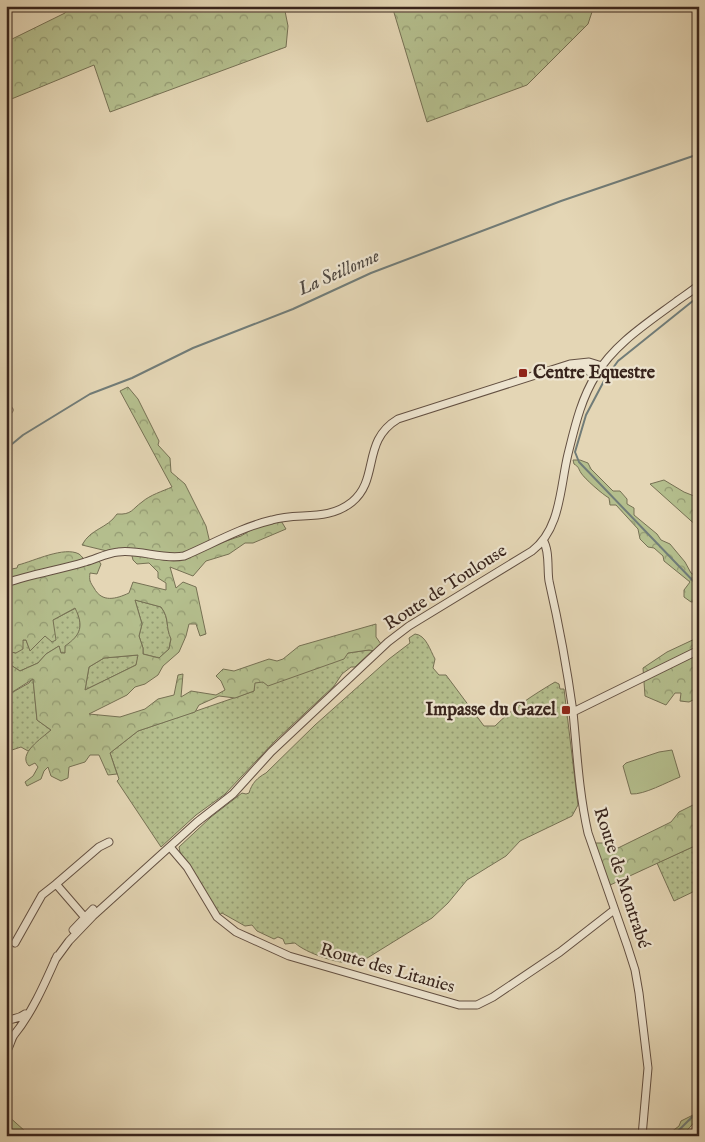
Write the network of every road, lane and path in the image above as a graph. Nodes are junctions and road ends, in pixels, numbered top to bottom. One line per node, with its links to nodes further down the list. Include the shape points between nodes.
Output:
1 (699, 279): 3 (street, Route de Toulouse)
2 (699, 285): 3 (street, Route de Toulouse)
3 (680, 299): 5 (street, Route de Toulouse, via 624,342)
4 (576, 364): 5 (street, via 589,362); 6 (street); 8 (street, via 390,424 377,441 361,493 335,513 270,520 184,556 118,552)
5 (602, 366): 6 (street, Route de Toulouse)
6 (595, 376): 7 (street, Route de Toulouse, via 577,418 554,520)
7 (543, 540): 10 (street, Route de Montrabé); 12 (street, Route de Toulouse, via 532,551 398,634 271,752 233,794)
8 (6, 583)
9 (699, 650): 10 (street)
10 (573, 712): 14 (street, Route de Montrabé, via 584,818)
11 (109, 842): 13 (street, via 98,847)
12 (170, 847): 14 (street, Route des Litanies, via 217,917 236,932 289,956 459,1004 477,1005 493,997 560,952); 15 (street, Route de Toulouse)
13 (56, 884): 15 (street); 16 (street, via 42,895)
14 (614, 910): 20 (street, Route de Montrabé, via 635,970 644,1023 648,1068)
15 (86, 919): 17 (street, Route de Toulouse, via 55,960 32,1008)
16 (15, 943)
17 (12, 1021): 18 (street, via 19,1030)
18 (10, 1032): 19 (street)
19 (7, 1052)
20 (642, 1136)

